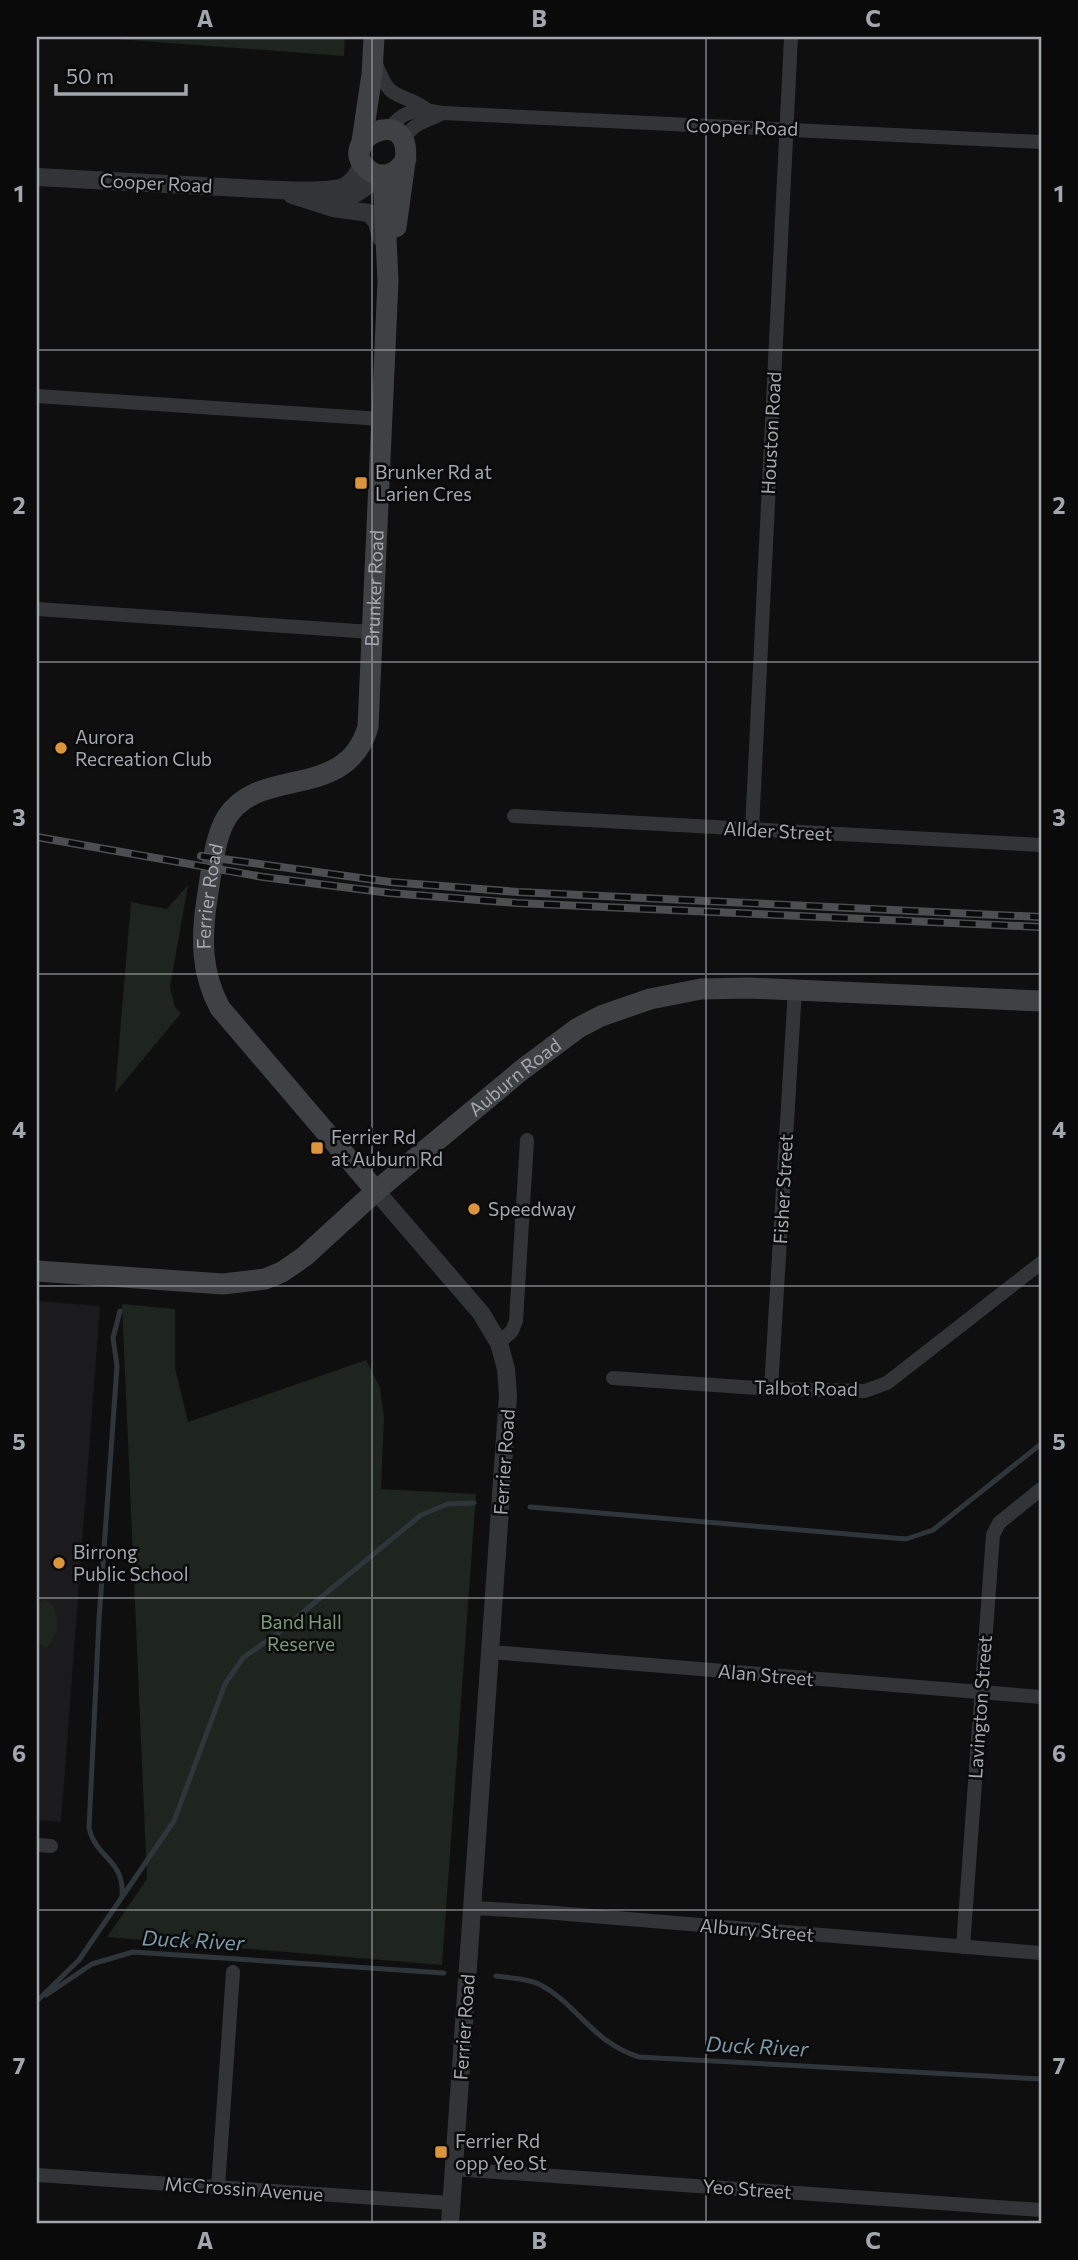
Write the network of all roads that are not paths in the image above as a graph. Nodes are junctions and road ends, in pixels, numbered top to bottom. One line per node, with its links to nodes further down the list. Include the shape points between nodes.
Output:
1 (791, 37): 5 (street, Houston Road)
2 (373, 55): 3 (street, Cooper Road, via 383,83 393,94); 6 (main road, Brunker Road); 8 (main road, Brunker Road)
3 (426, 109): 4 (street, Cooper Road); 6 (street, via 400,116)
4 (443, 113): 5 (street, Cooper Road); 6 (street, Cooper Road)
5 (785, 129): 7 (street, Cooper Road); 18 (street, Houston Road)
6 (396, 139): 8 (main road, via 397,171); 8 (main road, via 381,129 369,134 362,144); 11 (main road, Brunker Road)
7 (1041, 142)
8 (371, 166): 10 (street, via 365,189 344,198 320,200); 11 (main road, Brunker Road)
9 (37, 177): 10 (street, Cooper Road)
10 (275, 190): 11 (street, via 374,216)
11 (388, 281): 13 (main road, Brunker Road)
12 (37, 396): 13 (street)
13 (381, 419): 15 (main road, Brunker Road)
14 (37, 608): 15 (street)
15 (372, 632): 16 (main road, Brunker Road, via 368,727 355,752 322,776 262,791)
16 (233, 809): 23 (main road, Ferrier Road, via 220,836 204,927 203,955 212,993)
17 (514, 816): 18 (street, Allder Street)
18 (752, 829): 19 (street, Allder Street)
19 (1041, 845)
20 (795, 989): 21 (main road, Auburn Road); 23 (main road, Auburn Road, via 690,991 601,1016 557,1042); 28 (street, Fisher Street)
21 (1041, 1001)
22 (527, 1140): 26 (street, via 516,1321)
23 (376, 1191): 25 (main road, Auburn Road, via 305,1256 265,1279 223,1284); 26 (street, Ferrier Road, via 481,1313)
24 (1041, 1263): 28 (street, Talbot Road, via 887,1384 865,1391)
25 (37, 1271)
26 (499, 1343): 30 (street, Ferrier Road, via 508,1395)
27 (613, 1378): 28 (street, Talbot Road)
28 (771, 1389)
29 (1041, 1489): 31 (street, Lavington Street, via 999,1523 993,1535)
30 (491, 1653): 31 (street, Alan Street); 33 (street, Ferrier Road)
31 (981, 1692): 32 (street, Alan Street); 34 (street, Lavington Street)
32 (1041, 1697)
33 (472, 1909): 34 (street, Albury Street); 37 (street, Ferrier Road)
34 (963, 1947): 35 (street, Albury Street)
35 (1041, 1953)
36 (233, 1972): 39 (street)
37 (453, 2169): 40 (street, Ferrier Road); 41 (street, Yeo Street)
38 (37, 2175): 39 (street, McCrossin Avenue)
39 (218, 2187): 40 (street, McCrossin Avenue)
40 (451, 2203): 42 (street, Ferrier Road)
41 (1041, 2210)
42 (450, 2223)

